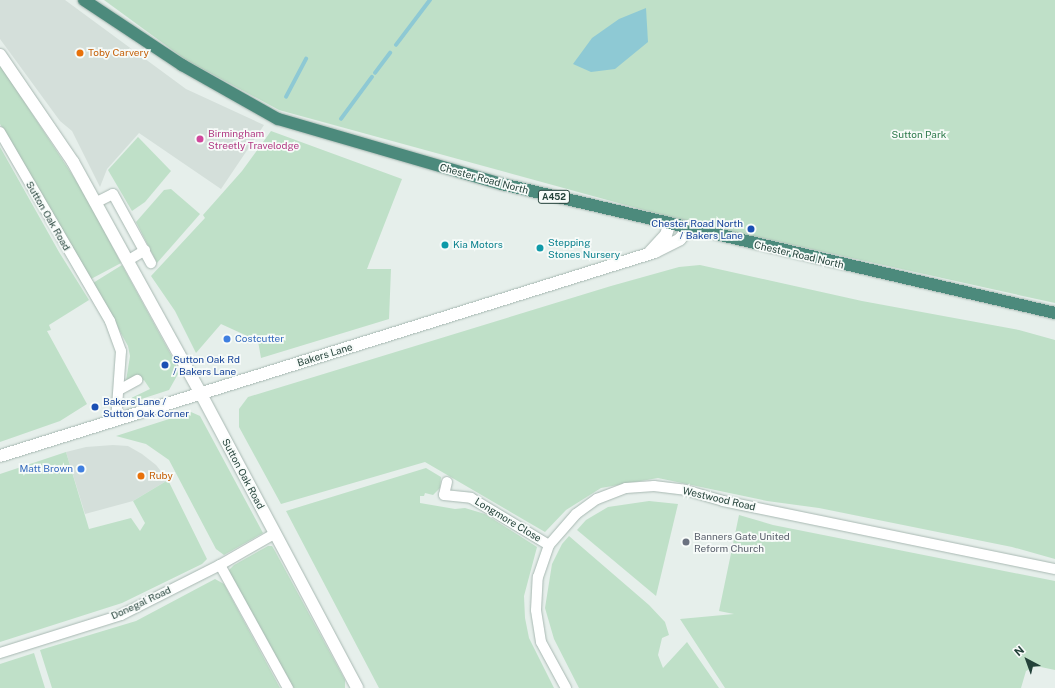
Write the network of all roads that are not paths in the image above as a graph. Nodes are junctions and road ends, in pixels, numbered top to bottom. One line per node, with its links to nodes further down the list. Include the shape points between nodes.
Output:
1 (84, 0): 5 (highway, Chester Road North / A452, via 182,65 278,119 502,184)
2 (0, 55): 4 (street, Sutton Oak Road, via 73,162)
3 (0, 132): 13 (street, Sutton Oak Road, via 110,321 121,351)
4 (95, 203): 7 (street, via 113,194); 9 (street, Sutton Oak Road)
5 (669, 225): 6 (highway, Chester Road North / A452); 8 (street, Bakers Lane, via 666,235)
6 (688, 229): 8 (street, Bakers Lane, via 674,243); 11 (highway, Chester Road North / A452)
7 (145, 250): 9 (street); 10 (street)
8 (650, 252): 14 (street, Bakers Lane)
9 (127, 261): 14 (street, Sutton Oak Road)
10 (151, 263)
11 (1055, 313)
12 (137, 380): 13 (street)
13 (119, 390): 15 (street, Sutton Oak Road)
14 (201, 394): 15 (street, Bakers Lane); 20 (street, Sutton Oak Road)
15 (116, 420): 16 (street, Bakers Lane)
16 (0, 456)
17 (447, 482): 19 (street)
18 (433, 495): 19 (street, Longmore Close)
19 (444, 495): 21 (street, Longmore Close, via 471,498)
20 (274, 534): 22 (street, Donegal Road); 26 (street, Sutton Oak Road)
21 (549, 545): 23 (street, Westwood Road, via 576,514 597,499 626,488 654,486); 27 (street, Westwood Road, via 538,577 536,610 541,642)
22 (220, 565): 24 (street, Donegal Road, via 121,614); 25 (street)
23 (1055, 569)
24 (0, 653)
25 (288, 688)
26 (357, 688)
27 (566, 688)

